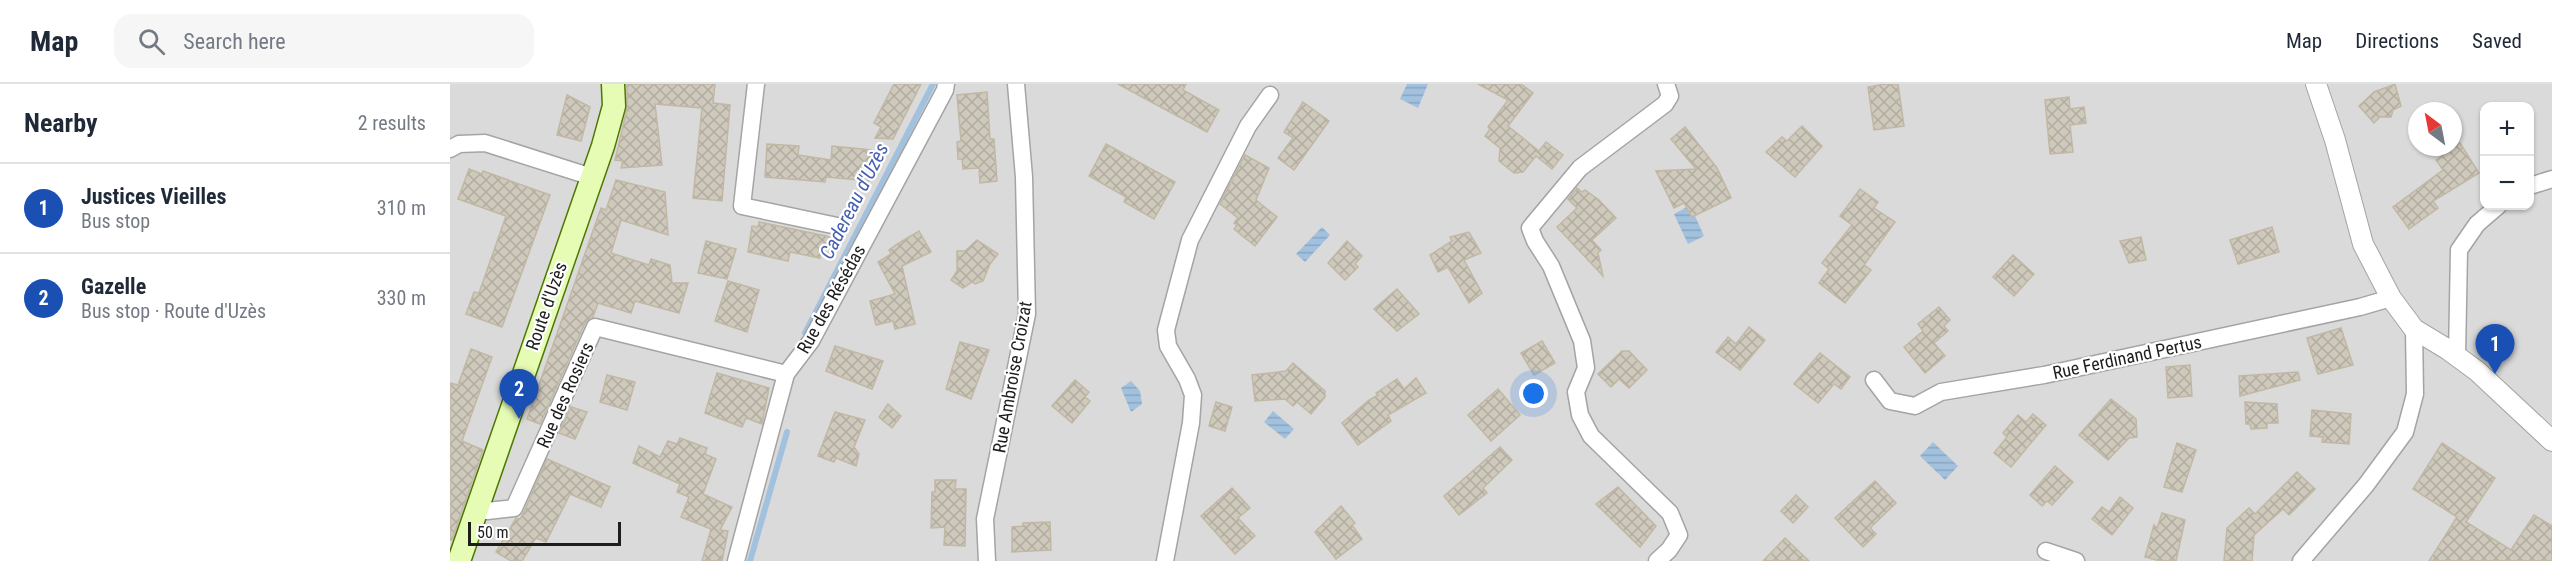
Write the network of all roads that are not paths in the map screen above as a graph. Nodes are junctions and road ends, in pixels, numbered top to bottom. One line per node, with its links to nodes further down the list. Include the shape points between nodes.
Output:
1 (613, 84): 9 (main road, Route d'Uzès, via 614,106)
2 (756, 84): 13 (street, via 742,206)
3 (946, 84): 17 (street, Rue des Résédas, via 811,341)
4 (1016, 84): 24 (street, Rue Ambroise Croizat, via 1024,177 1027,314 985,519)
5 (1666, 84): 26 (street, via 1670,96 1665,104 1580,168 1530,228 1551,266 1582,341 1586,368 1576,392 1580,415 1591,436 1670,513 1679,535)
6 (2316, 84): 14 (street, via 2363,244)
7 (1270, 95): 25 (street, via 1248,126 1190,240 1166,330 1168,346 1193,395)
8 (450, 149): 9 (street, via 459,144 485,143)
9 (592, 177): 20 (main road, Route d'Uzès)
10 (2552, 179): 11 (street)
11 (2534, 184)
12 (2493, 210): 16 (street, via 2477,224 2459,250)
13 (837, 226)
14 (2391, 298): 15 (street); 18 (street, Rue Ferdinand Pertus, via 2044,375 1941,392 1915,406 1890,401)
15 (2414, 329): 16 (street); 28 (street, via 2415,394 2405,432)
16 (2457, 356): 19 (street)
17 (786, 374): 20 (street, Rue des Rosiers, via 595,327 514,508); 23 (street, Rue des Résédas)
18 (1875, 380)
19 (2552, 441)
20 (475, 509): 22 (main road, Route d'Uzès)
21 (2046, 550): 27 (street)
22 (459, 561)
23 (736, 561)
24 (987, 561)
25 (1165, 561)
26 (1657, 561)
27 (2076, 561)
28 (2301, 561)

